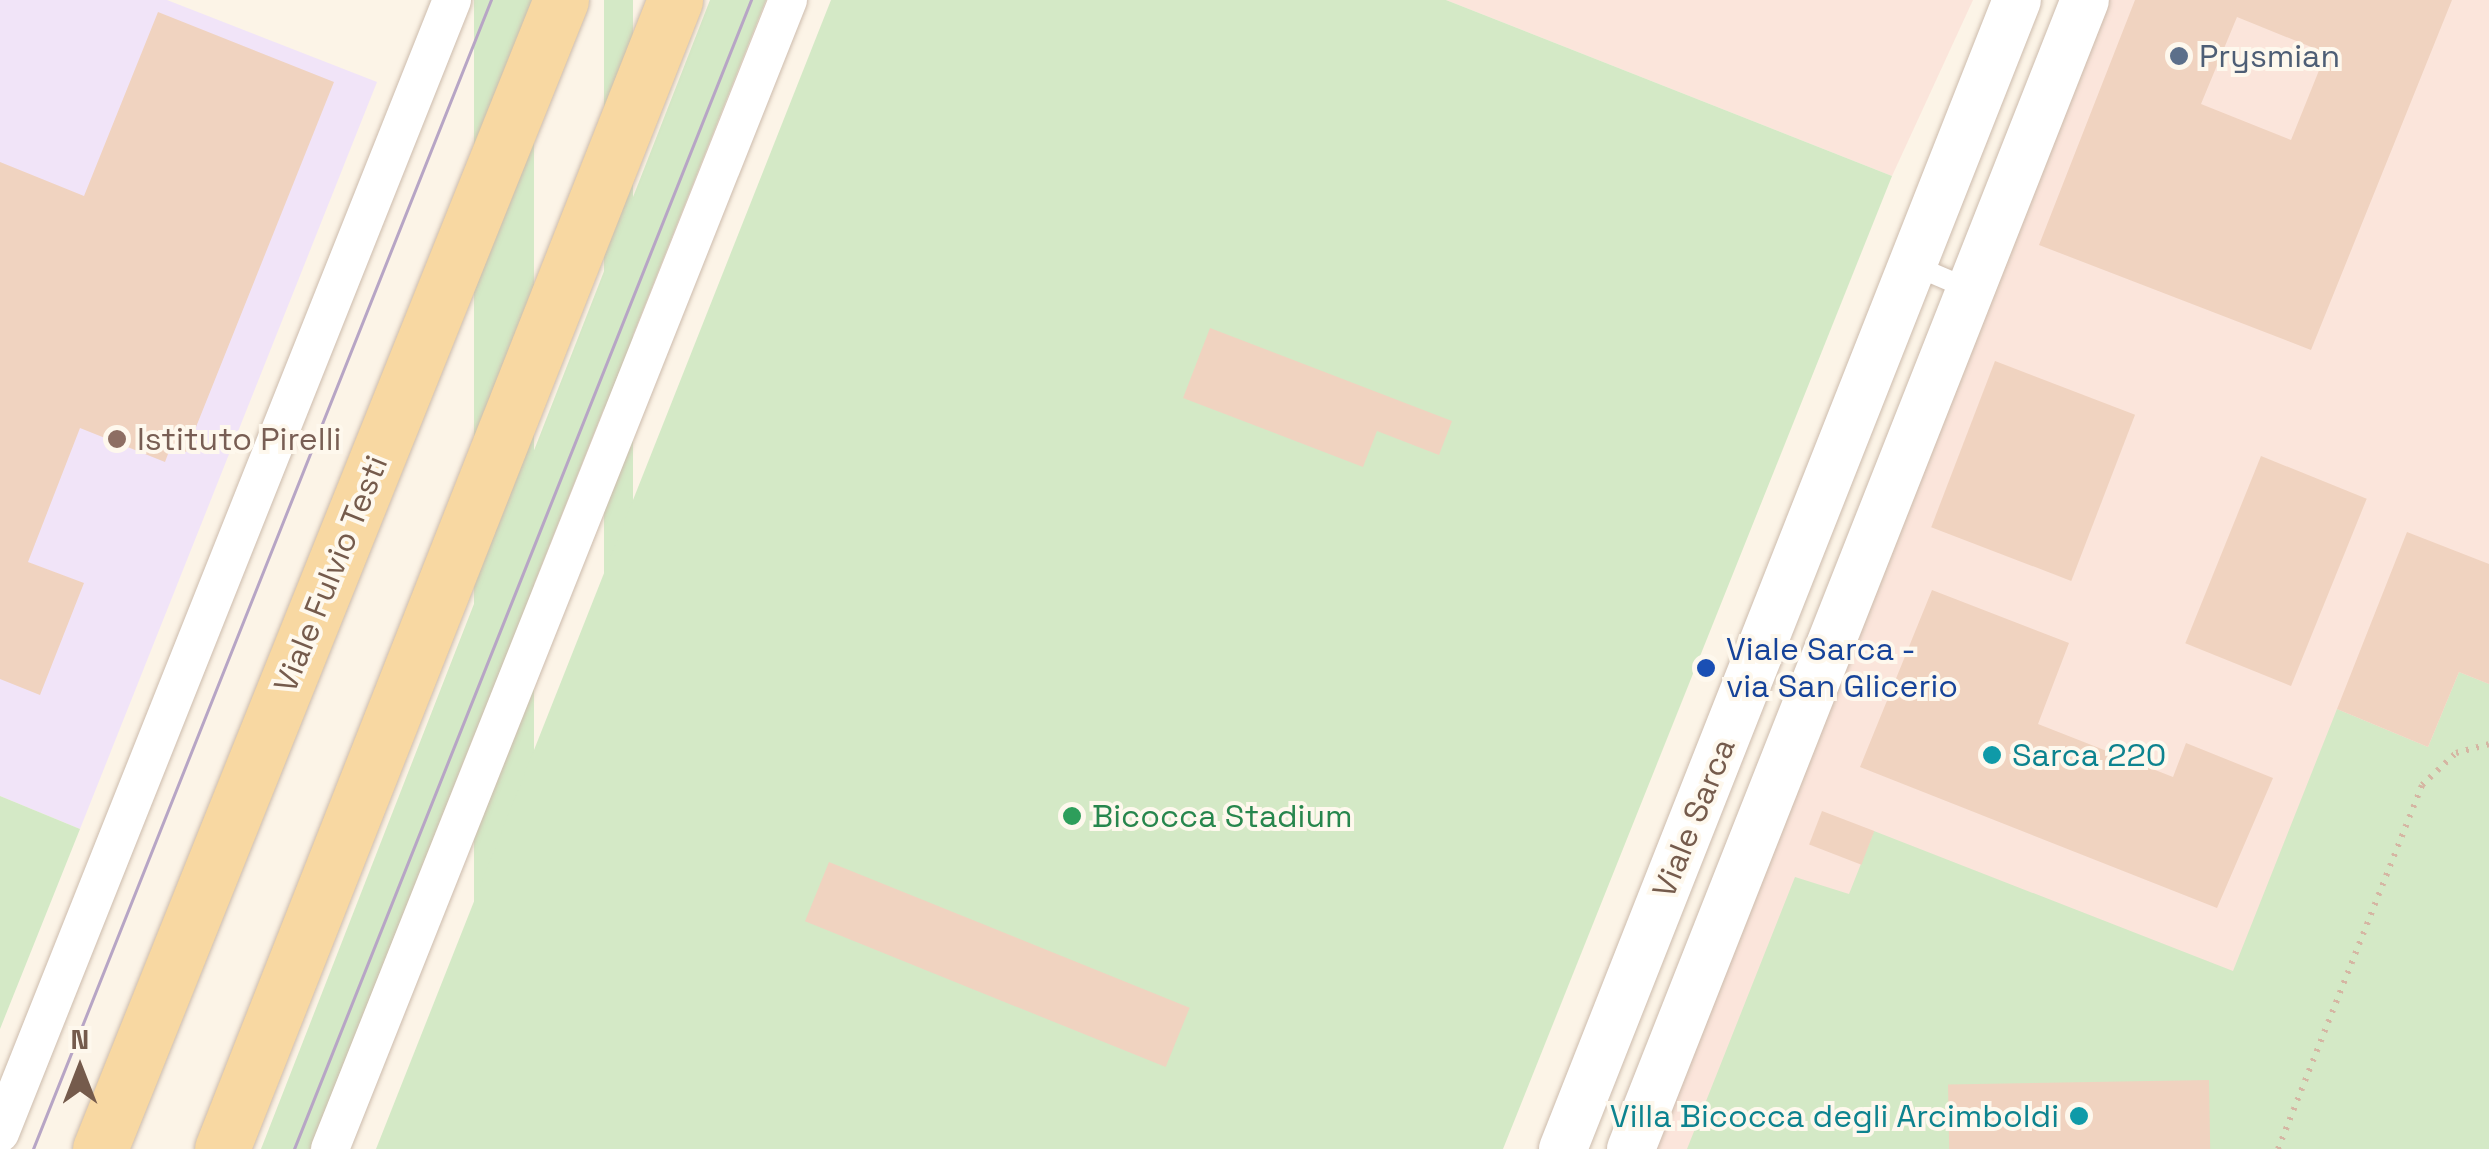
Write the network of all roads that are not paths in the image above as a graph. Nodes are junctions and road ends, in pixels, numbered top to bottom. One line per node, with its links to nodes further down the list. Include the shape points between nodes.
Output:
1 (452, 0): 9 (street)
2 (561, 0): 10 (main road, Viale Fulvio Testi)
3 (676, 0): 11 (main road)
4 (788, 0): 12 (street)
5 (2017, 0): 7 (street, Viale Sarca)
6 (2085, 0): 8 (street, Viale Sarca)
7 (1913, 265): 8 (lane); 13 (street, Viale Sarca)
8 (1969, 289): 14 (street, Viale Sarca)
9 (0, 1133)
10 (100, 1149)
11 (222, 1149)
12 (330, 1149)
13 (1564, 1149)
14 (1631, 1149)

